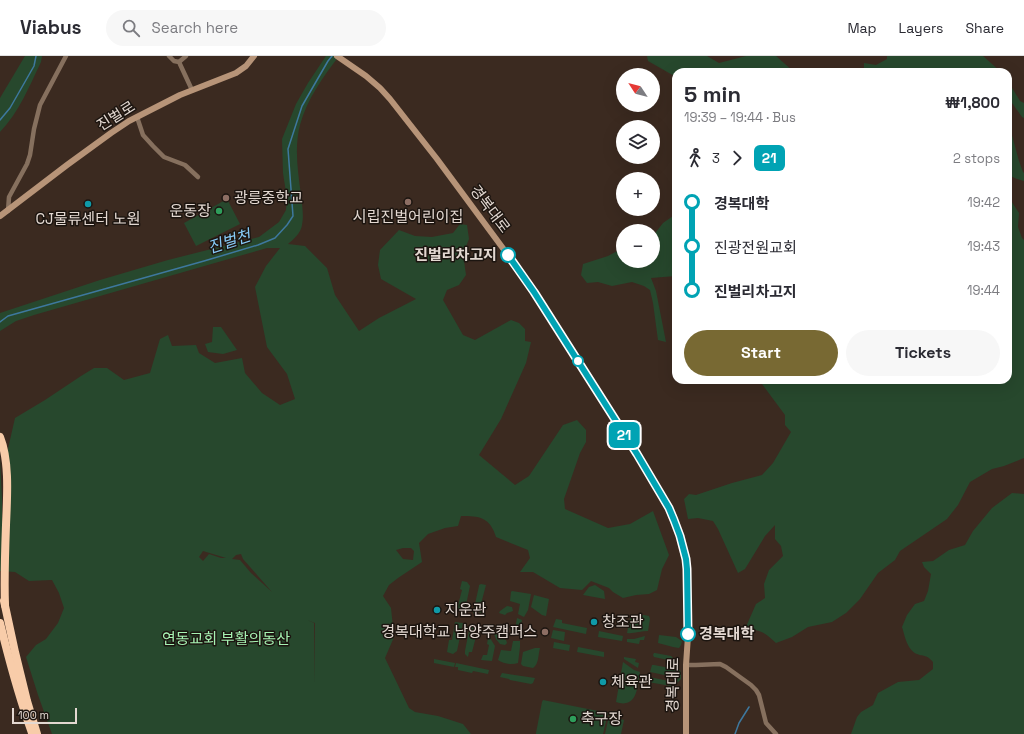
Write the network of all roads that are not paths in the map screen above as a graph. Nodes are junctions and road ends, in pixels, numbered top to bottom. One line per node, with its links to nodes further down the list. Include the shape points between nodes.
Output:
1 (66, 56): 10 (street, via 40,105 30,155 9,197)
2 (169, 56): 6 (street)
3 (186, 56): 6 (street)
4 (254, 56): 7 (street, 진벌로, via 236,73)
5 (337, 56): 16 (street, 경복대로, via 380,88 437,159 519,270 669,508 686,559)
6 (179, 62): 7 (street)
7 (192, 90): 8 (street, 진벌로)
8 (137, 117): 9 (street, via 143,135 164,157 185,165); 10 (street, 진벌로, via 110,133)
9 (198, 177)
10 (8, 211): 11 (street, 진벌로)
11 (0, 216)
12 (0, 437): 14 (highway, via 6,467)
13 (0, 575): 14 (highway)
14 (5, 605): 18 (highway)
15 (0, 623): 17 (highway)
16 (686, 665): 19 (street, 경복대로); 20 (street, via 720,664 750,685 759,696 766,723)
17 (32, 734)
18 (37, 734)
19 (686, 734)
20 (776, 734)

